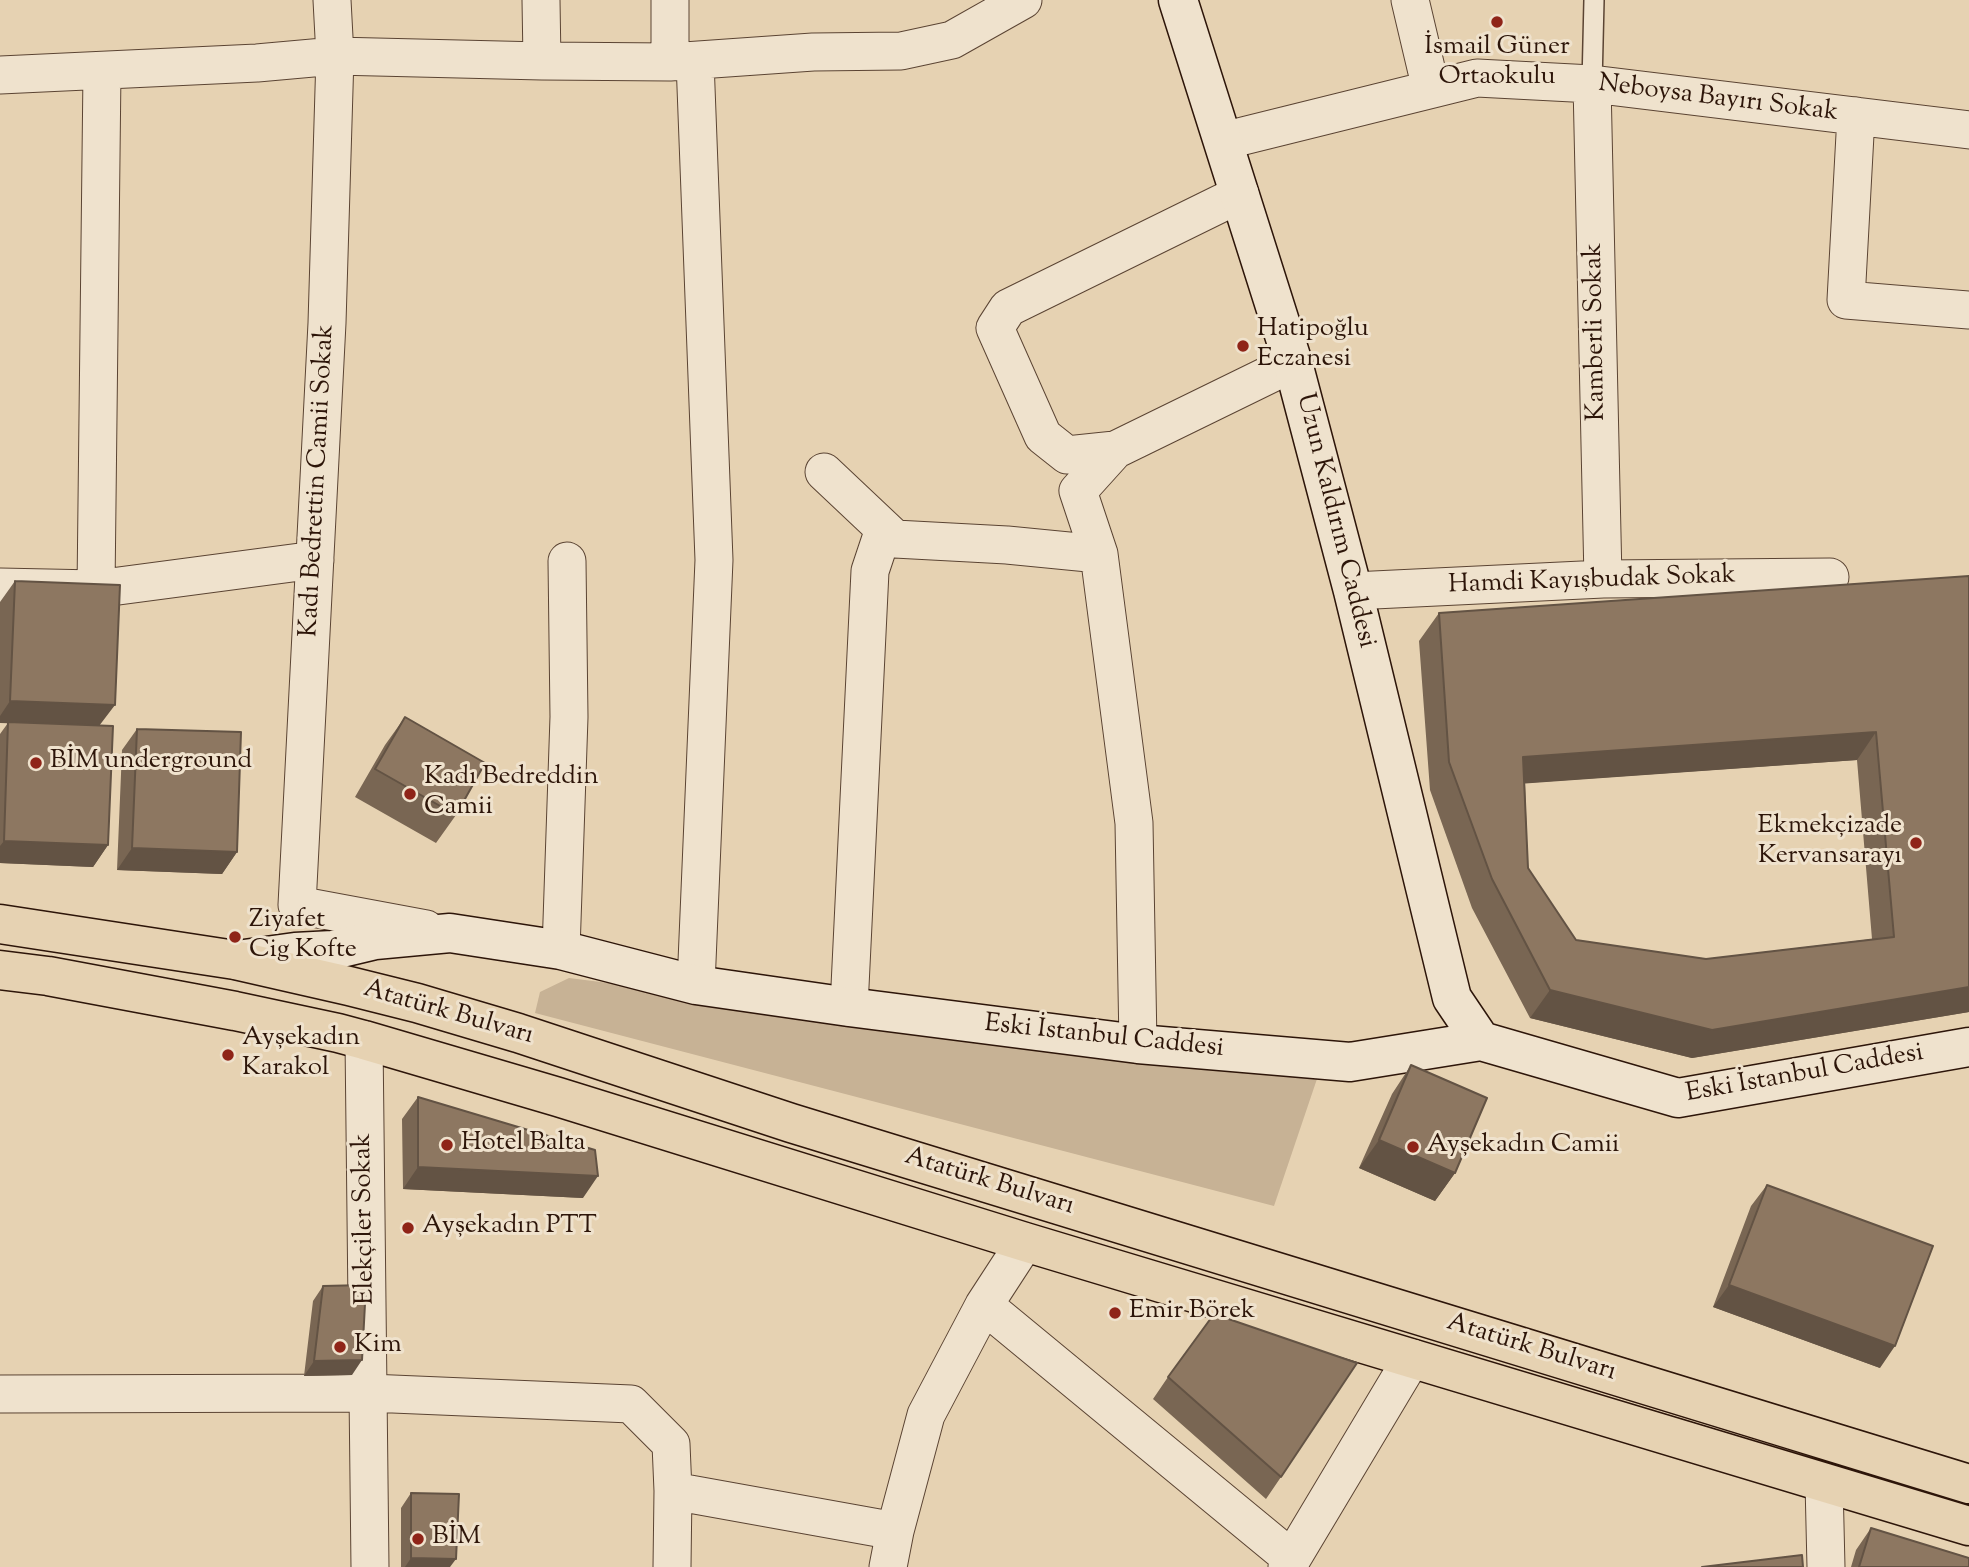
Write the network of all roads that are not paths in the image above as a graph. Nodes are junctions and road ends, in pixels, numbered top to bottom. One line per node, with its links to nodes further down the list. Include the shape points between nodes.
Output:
1 (332, 0): 8 (street, Kadı Bedrettin Camii Sokak)
2 (541, 0): 9 (street)
3 (670, 0): 10 (street)
4 (1023, 0): 10 (street, via 952,40 901,51)
5 (1178, 0): 17 (main road, Uzun Kaldırım Caddesi)
6 (1409, 0): 14 (street)
7 (1594, 0): 13 (lane)
8 (335, 56): 9 (street); 11 (street); 25 (street, Kadı Bedrettin Camii Sokak)
9 (542, 61): 10 (street)
10 (683, 62): 37 (street, via 714,560)
11 (102, 71): 12 (street); 30 (street)
12 (0, 75)
13 (1592, 84): 14 (street, Neboysa Bayırı Sokak, via 1477,78); 15 (street, Neboysa Bayırı Sokak); 28 (street, Kamberli Sokak)
14 (1431, 89): 17 (street, Neboysa Bayırı Sokak)
15 (1856, 116): 16 (street, Neboysa Bayırı Sokak); 19 (street, via 1846,300)
16 (1969, 130)
17 (1223, 141): 18 (main road, Uzun Kaldırım Caddesi)
18 (1240, 194): 20 (main road, Uzun Kaldırım Caddesi); 21 (street, via 1008,307 995,328 1043,436 1067,455)
19 (1969, 310)
20 (1293, 363): 21 (street); 31 (main road, Uzun Kaldırım Caddesi)
21 (1115, 450): 24 (street, via 1078,491)
22 (824, 472): 23 (street)
23 (884, 529): 24 (street, via 895,539); 38 (street, via 870,571)
24 (1099, 554): 41 (street, via 1134,823)
25 (315, 560): 30 (street); 33 (street, Kadı Bedrettin Camii Sokak, via 297,905)
26 (567, 561): 34 (street, via 569,717)
27 (1830, 577): 28 (street, Hamdi Kayışbudak Sokak)
28 (1603, 579): 31 (street, Hamdi Kayışbudak Sokak)
29 (0, 587): 30 (street)
30 (96, 589)
31 (1353, 591): 40 (main road, Uzun Kaldırım Caddesi, via 1452,999)
32 (0, 924): 35 (main road, Atatürk Bulvarı)
33 (450, 933): 34 (main road, Eski İstanbul Caddesi); 35 (main road, Eski İstanbul Caddesi)
34 (561, 950): 37 (main road, Eski İstanbul Caddesi)
35 (235, 960): 49 (main road, Atatürk Bulvarı, via 349,985 519,1033 791,1123)
36 (0, 970): 39 (main road, Atatürk Bulvarı, via 235,1011)
37 (696, 985): 38 (main road, Eski İstanbul Caddesi)
38 (849, 1007): 41 (main road, Eski İstanbul Caddesi)
39 (364, 1040): 43 (main road, Atatürk Bulvarı); 46 (street, Elekçiler Sokak)
40 (1481, 1041): 41 (main road, Eski İstanbul Caddesi, via 1350,1062); 42 (main road, Eski İstanbul Caddesi, via 1678,1098)
41 (1138, 1044)
42 (1969, 1047)
43 (1025, 1242): 44 (street); 45 (main road, Atatürk Bulvarı)
44 (984, 1305): 52 (street, via 926,1415); 53 (street)
45 (1412, 1357): 48 (main road, Atatürk Bulvarı); 53 (street)
46 (369, 1393): 47 (street); 50 (street, via 631,1404 671,1444); 54 (street, Elekçiler Sokak)
47 (0, 1394)
48 (1824, 1483): 51 (main road, Atatürk Bulvarı); 57 (street)
49 (1969, 1484)
50 (673, 1491): 52 (street); 55 (street)
51 (1969, 1527)
52 (895, 1531): 56 (street)
53 (1289, 1563)
54 (370, 1567)
55 (672, 1567)
56 (888, 1567)
57 (1826, 1567)

